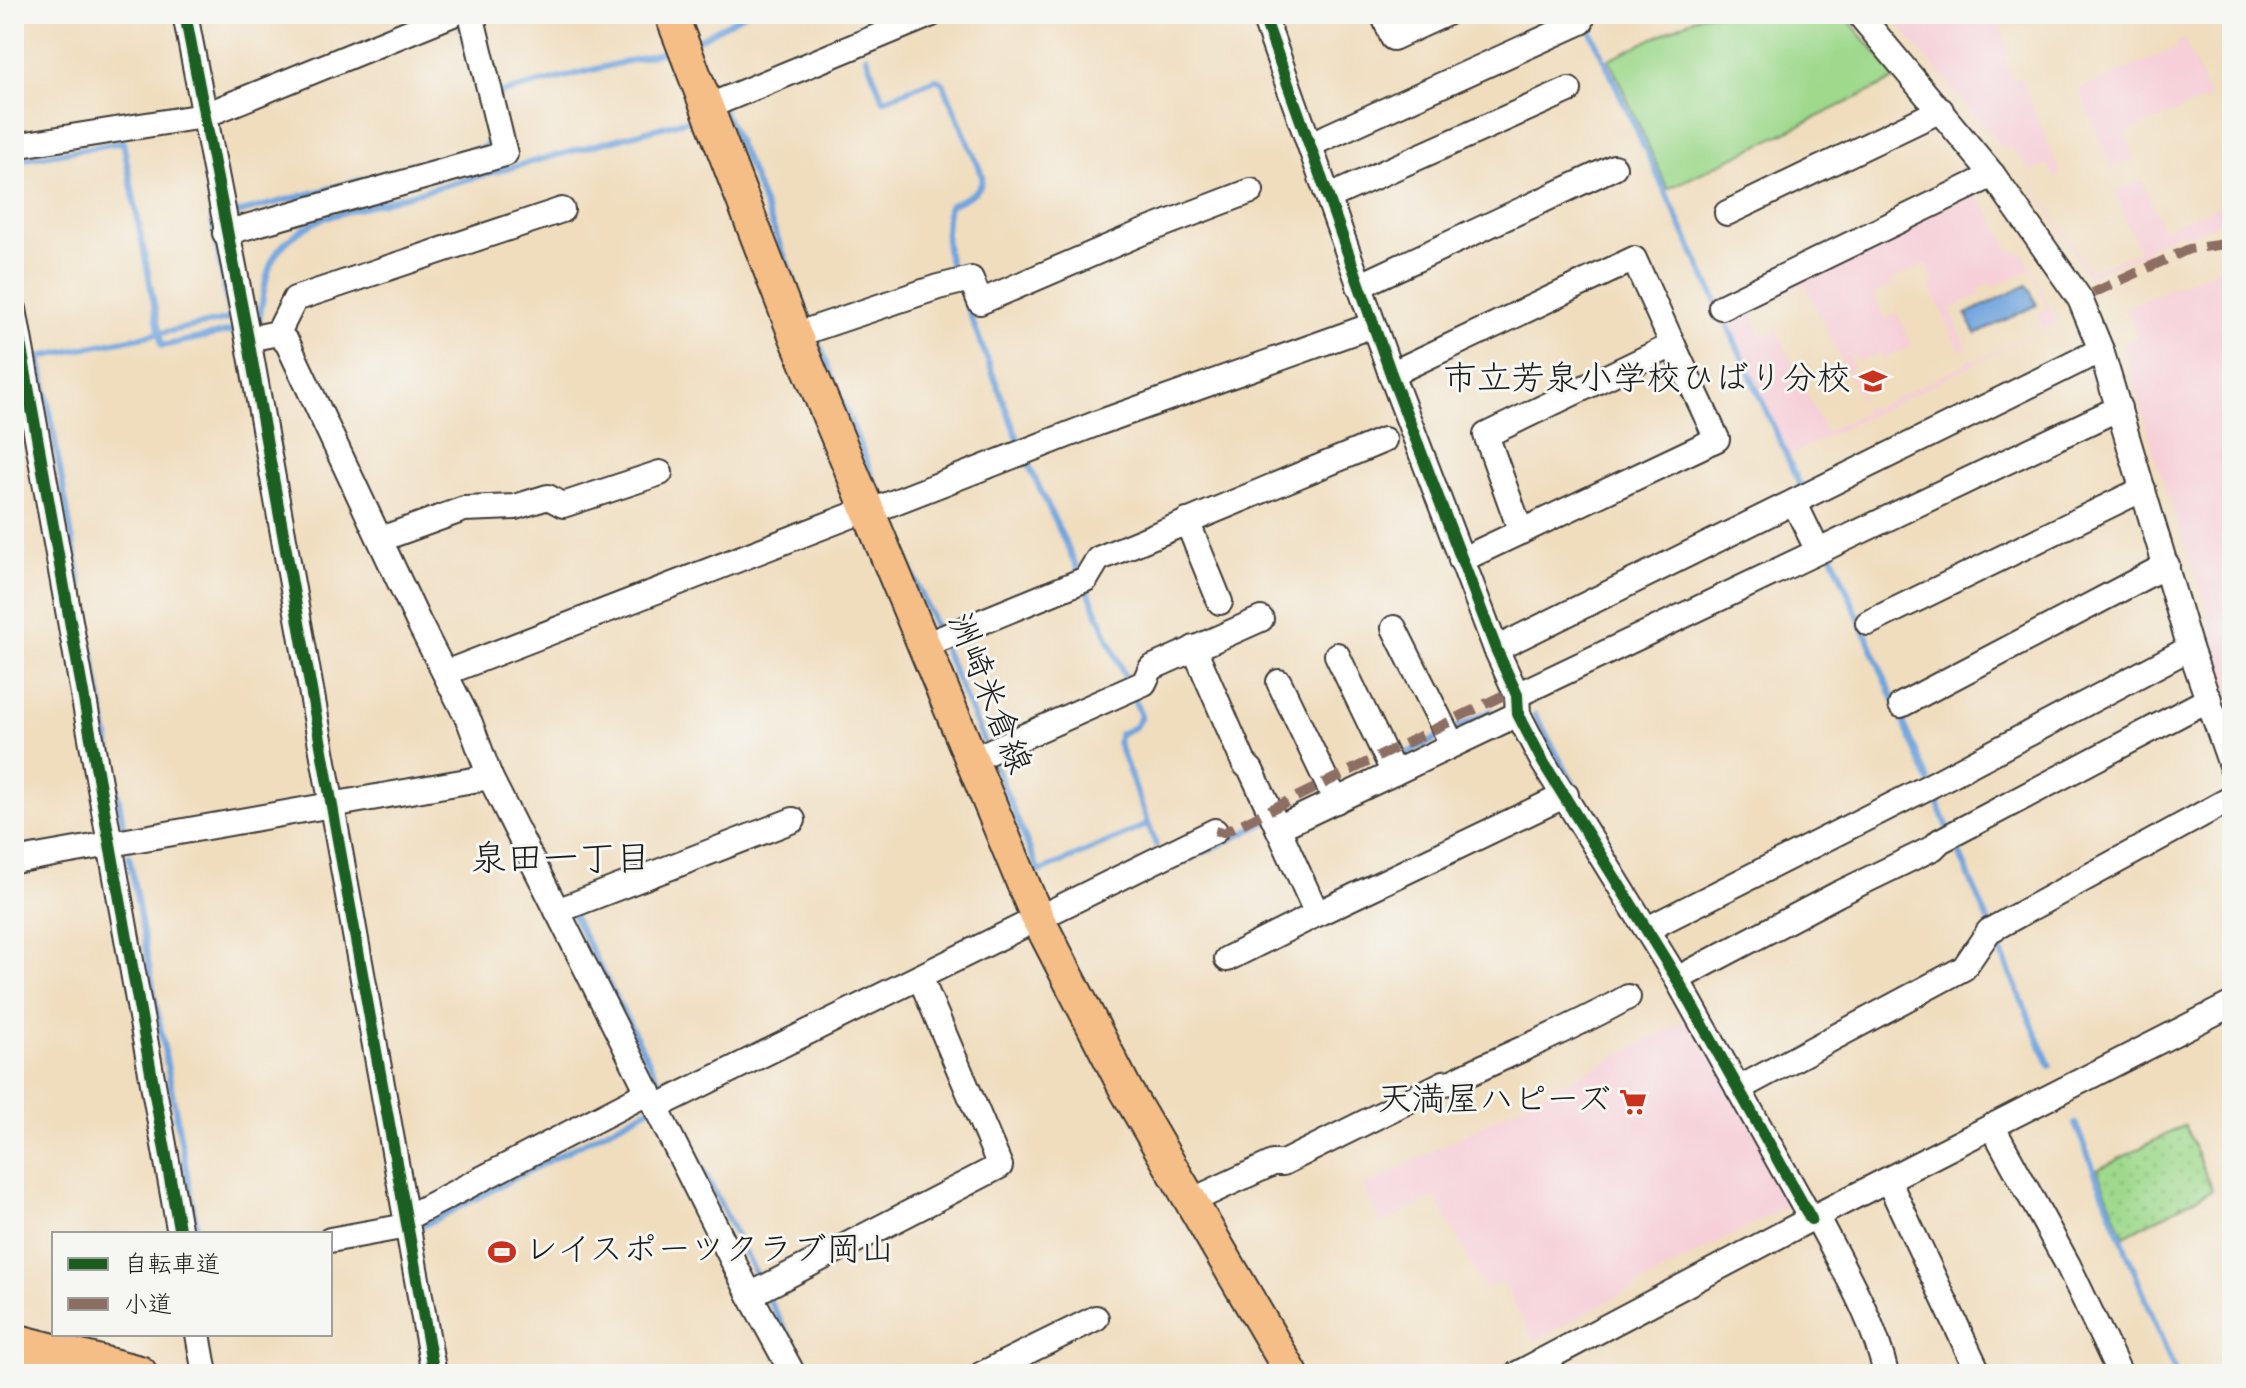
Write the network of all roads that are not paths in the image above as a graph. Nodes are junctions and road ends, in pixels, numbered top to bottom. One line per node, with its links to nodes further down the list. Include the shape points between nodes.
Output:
1 (185, 14): 14 (street)
2 (453, 14): 14 (street)
3 (471, 14): 23 (street, via 505,154)
4 (671, 14): 12 (main road, 洲崎米倉線)
5 (932, 14): 12 (street)
6 (1263, 14): 15 (street)
7 (1383, 14): 8 (street, via 1393,38)
8 (1445, 14)
9 (1859, 14): 13 (street)
10 (1581, 22): 15 (street)
11 (1569, 90): 20 (street)
12 (707, 107): 30 (main road, 洲崎米倉線)
13 (1941, 110): 18 (street); 22 (street)
14 (203, 116): 16 (street); 23 (street)
15 (1317, 142): 20 (street)
16 (14, 146)
17 (1614, 167): 24 (street)
18 (1993, 175): 25 (street); 32 (street, via 2080,299)
19 (1251, 191): 30 (street, via 980,302 971,279)
20 (1335, 194): 24 (street)
21 (562, 210): 28 (street, via 295,299)
22 (1727, 213)
23 (223, 222): 29 (street)
24 (1365, 283): 27 (street)
25 (1721, 307)
26 (14, 309): 72 (street)
27 (1373, 325): 33 (street); 39 (street)
28 (281, 326): 29 (street); 42 (street)
29 (246, 331): 68 (street)
30 (807, 331): 39 (main road, 洲崎米倉線)
31 (1673, 345): 33 (street, via 1634,259); 41 (street, via 1486,435); 41 (street, via 1717,439)
32 (2101, 350): 34 (street); 38 (street)
33 (1391, 374): 44 (street)
34 (2119, 408): 37 (street); 43 (street)
35 (1384, 440): 40 (street)
36 (660, 473): 42 (street, via 563,505 548,497 515,507 464,509)
37 (2143, 489): 45 (street); 48 (street)
38 (1801, 499): 43 (street); 53 (street)
39 (876, 508): 50 (main road, 洲崎米倉線); 55 (street)
40 (1187, 521): 46 (street); 50 (street, via 1098,559 1083,580)
41 (1521, 532): 44 (street)
42 (386, 537): 55 (street)
43 (1824, 546): 58 (street)
44 (1461, 560): 53 (street)
45 (2167, 565): 52 (street); 59 (street)
46 (1220, 602)
47 (1261, 619): 51 (street)
48 (1868, 623)
49 (1394, 628): 60 (street)
50 (925, 645): 61 (main road, 洲崎米倉線)
51 (1194, 648): 61 (street, via 1151,668 1144,683); 70 (street)
52 (2190, 648): 57 (street); 77 (street)
53 (1496, 649): 58 (street)
54 (1337, 655): 62 (street)
55 (451, 671): 64 (street)
56 (1279, 682): 65 (street)
57 (2209, 699): 63 (street); 79 (street)
58 (1517, 704): 60 (street); 66 (street, via 1543,762)
59 (1901, 705)
60 (1448, 736): 62 (street)
61 (973, 759): 76 (main road, 洲崎米倉線)
62 (1390, 766): 65 (street)
63 (2232, 768)
64 (490, 777): 68 (street); 74 (street)
65 (1332, 794): 70 (street)
66 (1566, 795): 75 (street); 79 (street)
67 (2232, 798): 83 (street, via 1989,931 1964,968)
68 (333, 806): 72 (street); 89 (street)
69 (793, 820): 74 (street)
70 (1275, 821): 75 (street)
71 (1215, 831): 76 (street)
72 (110, 843): 73 (street); 90 (street)
73 (14, 861)
74 (565, 908): 84 (street)
75 (1317, 914): 78 (street)
76 (1037, 917): 80 (street); 87 (main road, 洲崎米倉線)
77 (1659, 923)
78 (1227, 959)
79 (1681, 976): 83 (street)
80 (922, 983): 84 (street); 92 (street, via 1000,1166)
81 (1628, 997): 87 (street, via 1583,1023)
82 (2232, 1004): 85 (street)
83 (1743, 1086): 88 (street)
84 (658, 1101): 89 (street); 92 (street)
85 (1992, 1126): 86 (street); 105 (street)
86 (1888, 1180): 88 (street); 104 (street)
87 (1191, 1201): 101 (main road, 洲崎米倉線)
88 (1813, 1218): 102 (street); 103 (street, via 1858,1299)
89 (407, 1222): 91 (street); 98 (street)
90 (180, 1232)
91 (332, 1240)
92 (758, 1291): 99 (street)
93 (1096, 1318): 100 (street)
94 (198, 1336): 97 (street)
95 (14, 1342): 96 (highway)
96 (139, 1374)
97 (205, 1374)
98 (434, 1374)
99 (793, 1374)
100 (982, 1374)
101 (1292, 1374)
102 (1517, 1374)
103 (1886, 1374)
104 (1979, 1374)
105 (2120, 1374)

